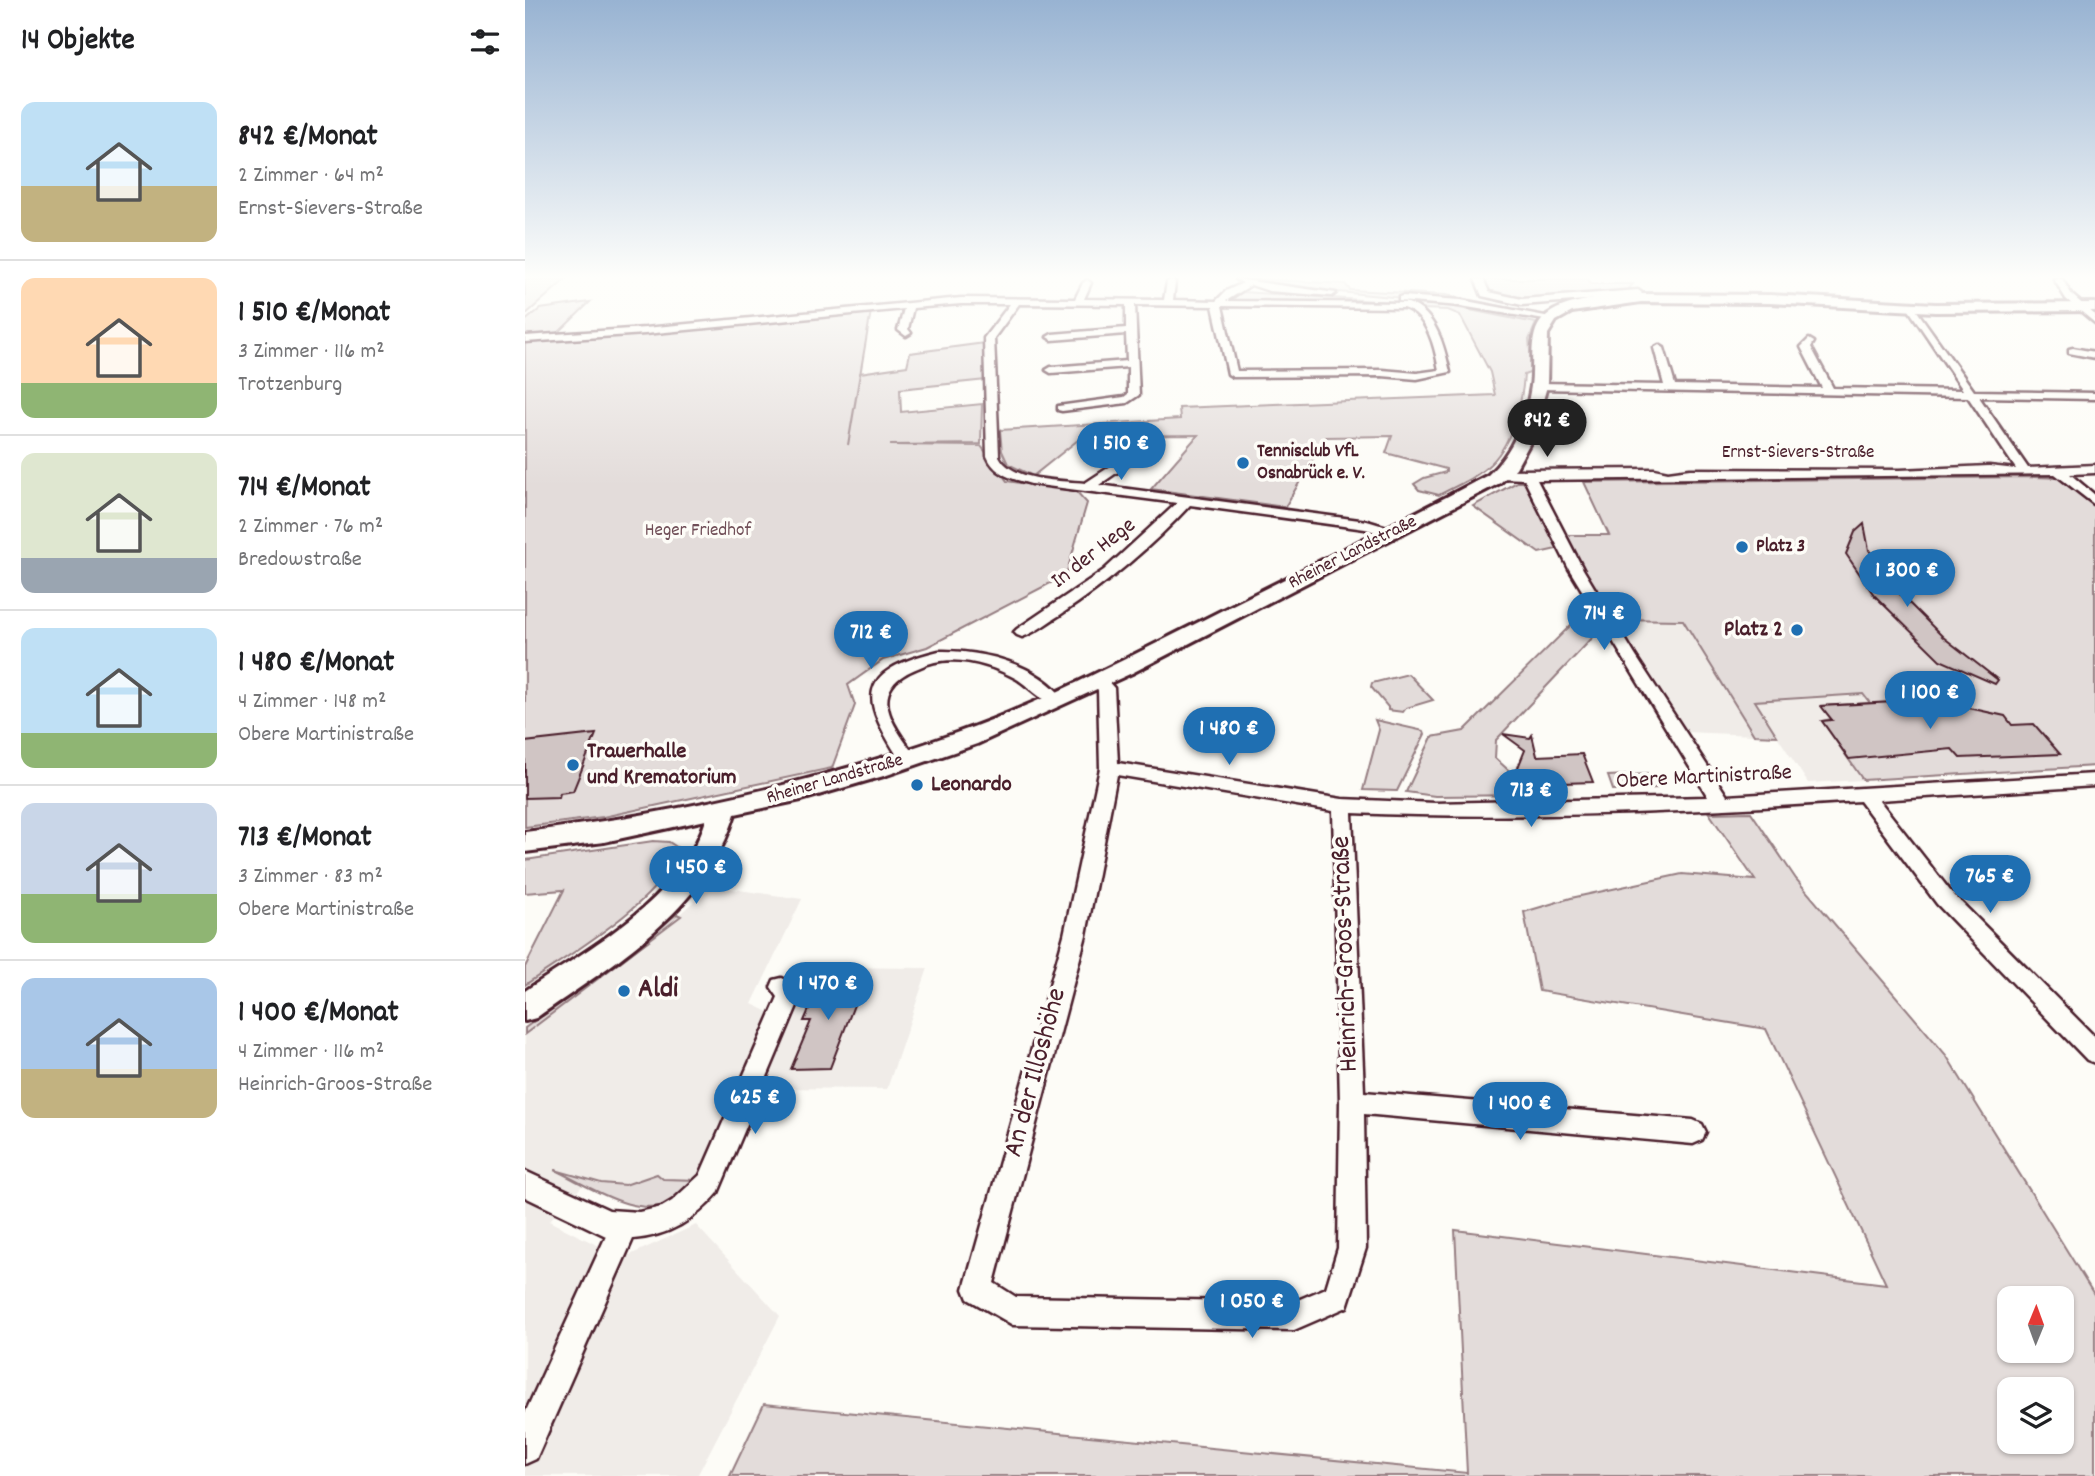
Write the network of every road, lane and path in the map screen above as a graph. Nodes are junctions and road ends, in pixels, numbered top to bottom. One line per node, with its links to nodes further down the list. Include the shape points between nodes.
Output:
1 (990, 348): 25 (street, via 996,463 1031,480)
2 (1132, 348): 11 (street)
3 (1226, 348): 4 (street, via 1233,374 1442,375)
4 (1438, 348)
5 (1539, 348): 13 (street, Rheiner Landstraße)
6 (1659, 348): 14 (street)
7 (1806, 348): 15 (street)
8 (1940, 348): 16 (street)
9 (2073, 351): 10 (street)
10 (2095, 355)
11 (1132, 363): 12 (street); 18 (street, via 1134,395)
12 (1051, 370)
13 (1539, 386): 14 (street); 23 (street, Rheiner Landstraße, via 1525,437)
14 (1669, 388): 15 (street)
15 (1830, 392): 16 (street)
16 (1972, 394): 17 (street); 21 (street)
17 (2095, 397)
18 (1062, 408)
19 (1136, 453): 25 (street)
20 (2095, 469): 22 (street, Ernst-Sievers-Straße)
21 (2023, 470): 22 (street, Ernst-Sievers-Straße); 24 (street, Ernst-Sievers-Straße)
22 (2056, 470): 27 (street)
23 (1501, 474): 24 (street, Ernst-Sievers-Straße); 28 (street, Rheiner Landstraße)
24 (1529, 477): 36 (street, via 1576,569)
25 (1087, 488): 26 (street)
26 (1187, 501): 28 (street, via 1367,525); 29 (street, In der Hege, via 1122,564)
27 (2095, 501)
28 (1392, 533): 30 (street, Rheiner Landstraße)
29 (1022, 632)
30 (1098, 681): 31 (street, Rheiner Landstraße); 33 (street, An der Illoshöhe, via 1106,688)
31 (1057, 700): 32 (street, Rheiner Landstraße); 32 (street, via 983,658 953,655 914,663 887,681 879,699 882,714)
32 (908, 760): 38 (street, Rheiner Landstraße)
33 (1109, 768): 37 (street, Obere Martinistraße); 47 (street, An der Illoshöhe, via 1075,935 978,1289 1013,1311)
34 (2095, 779): 35 (street, Obere Martinistraße)
35 (1864, 793): 36 (street, Obere Martinistraße); 42 (street, via 1944,898)
36 (1722, 803): 37 (street, Obere Martinistraße, via 1507,810)
37 (1342, 806): 43 (street, Heinrich-Groos-Straße)
38 (723, 809): 39 (street, Rheiner Landstraße); 41 (street, via 715,841 667,901)
39 (525, 842)
40 (782, 987): 46 (street, via 791,994 709,1184 691,1205 670,1219)
41 (525, 1008)
42 (2095, 1054)
43 (1352, 1102): 44 (street, Heinrich-Groos-Straße); 47 (street, Heinrich-Groos-Straße, via 1352,1248 1337,1297 1294,1316)
44 (1693, 1132)
45 (525, 1184): 46 (street, via 607,1223)
46 (625, 1226): 48 (street)
47 (1152, 1314)
48 (525, 1448)

